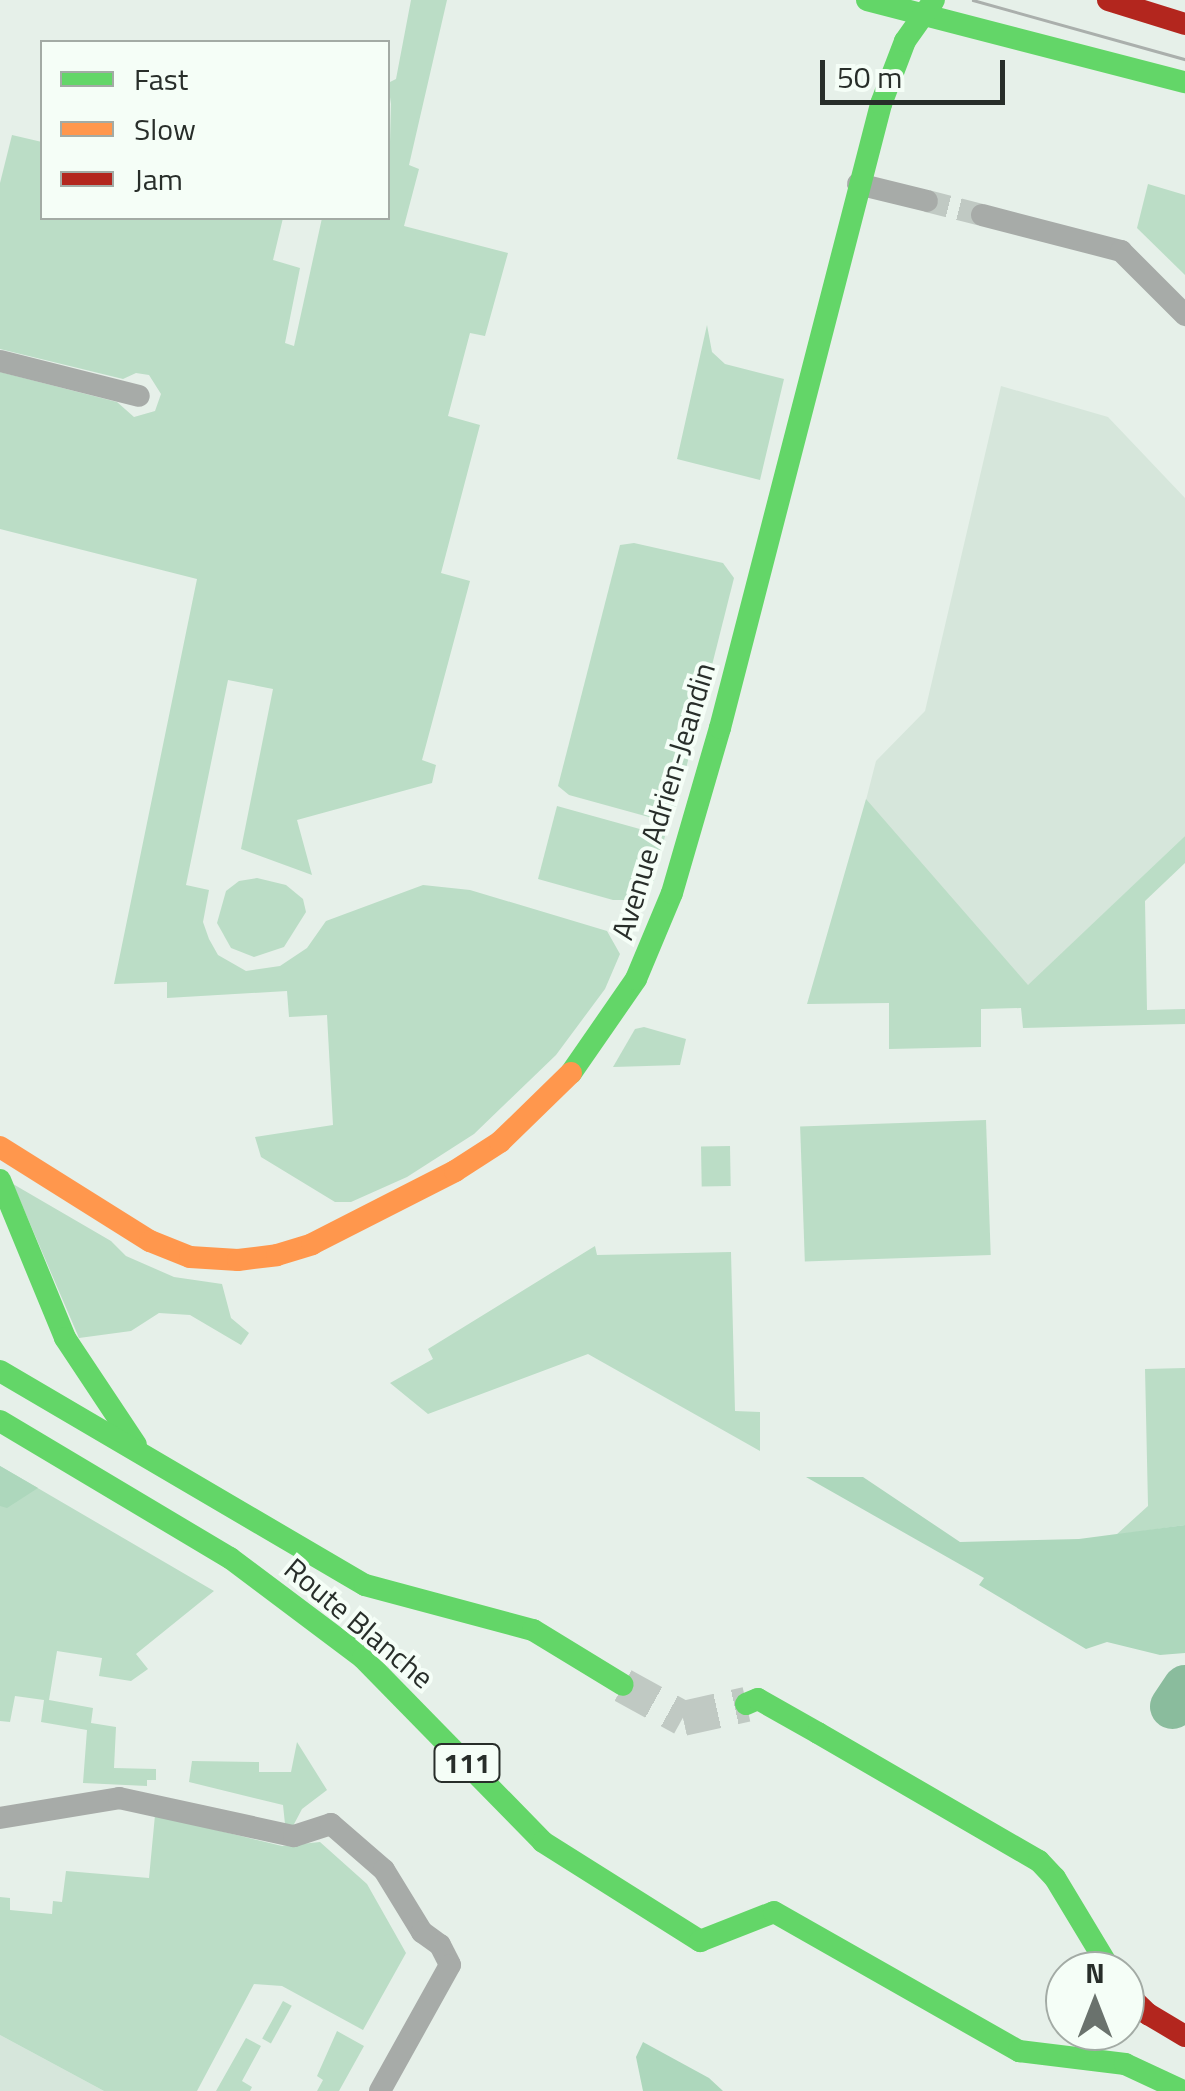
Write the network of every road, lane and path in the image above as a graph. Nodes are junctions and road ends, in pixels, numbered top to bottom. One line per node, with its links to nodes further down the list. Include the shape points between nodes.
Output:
1 (868, 0): 3 (main road)
2 (1108, 0): 4 (main road)
3 (928, 6): 5 (main road); 6 (main road, Avenue Adrien-Jeandin, via 897,60)
4 (1185, 24)
5 (1185, 82)
6 (858, 184): 7 (street); 12 (main road, Avenue Adrien-Jeandin, via 730,693 672,893 636,979 576,1067 500,1142 455,1171 277,1255 216,1261 164,1247)
7 (928, 201)
8 (982, 215): 9 (street, via 1121,251)
9 (1185, 316)
10 (0, 361): 11 (street)
11 (138, 396)
12 (0, 1147)
13 (0, 1180): 16 (main road, via 65,1338)
14 (0, 1370): 16 (main road, Route Blanche)
15 (0, 1422): 24 (main road, Route Blanche / 111, via 230,1558 363,1658 543,1842 700,1941 774,1912 1020,2050 1125,2064)
16 (142, 1454): 17 (main road, Route Blanche, via 365,1585 533,1630)
17 (623, 1684)
18 (746, 1704): 20 (main road, via 758,1700 1038,1860)
19 (0, 1818): 23 (street, via 119,1798 294,1836 331,1824 384,1870 450,1964)
20 (1099, 1951)
21 (1145, 2011): 22 (main road)
22 (1185, 2036)
23 (380, 2091)
24 (1183, 2091)

